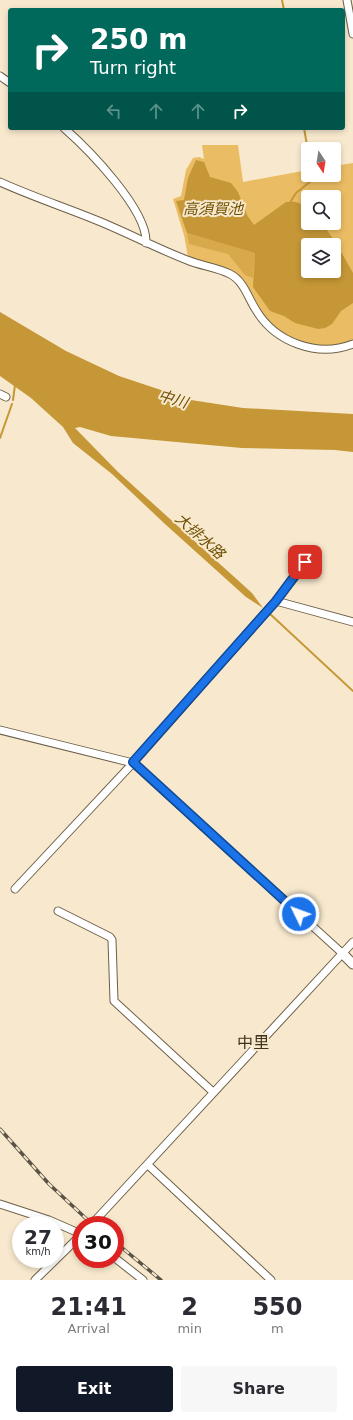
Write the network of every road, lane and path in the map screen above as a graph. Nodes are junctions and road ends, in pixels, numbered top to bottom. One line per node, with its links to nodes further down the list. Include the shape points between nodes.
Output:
1 (347, 0): 2 (street)
2 (353, 34)
3 (66, 130): 5 (street, via 128,197 145,227)
4 (0, 182): 5 (street, via 97,220)
5 (146, 243): 6 (street, via 188,261 216,268 235,278 241,283 256,311 269,328 281,337 304,346 319,348 341,348)
6 (353, 344)
7 (308, 560): 8 (street)
8 (274, 603): 9 (street); 11 (street)
9 (353, 622)
10 (0, 730): 11 (street)
11 (133, 762): 12 (street); 15 (street)
12 (16, 889)
13 (58, 911): 17 (street, via 110,937 114,1001)
14 (353, 942): 15 (street)
15 (342, 954): 16 (street); 17 (street)
16 (353, 964)
17 (213, 1092): 18 (street)
18 (148, 1165): 20 (street); 26 (street)
19 (0, 1204): 21 (street, via 49,1220)
20 (100, 1216)
21 (72, 1231)
22 (72, 1244): 24 (street)
23 (124, 1265): 25 (street)
24 (35, 1280)
25 (143, 1280)
26 (271, 1280)

